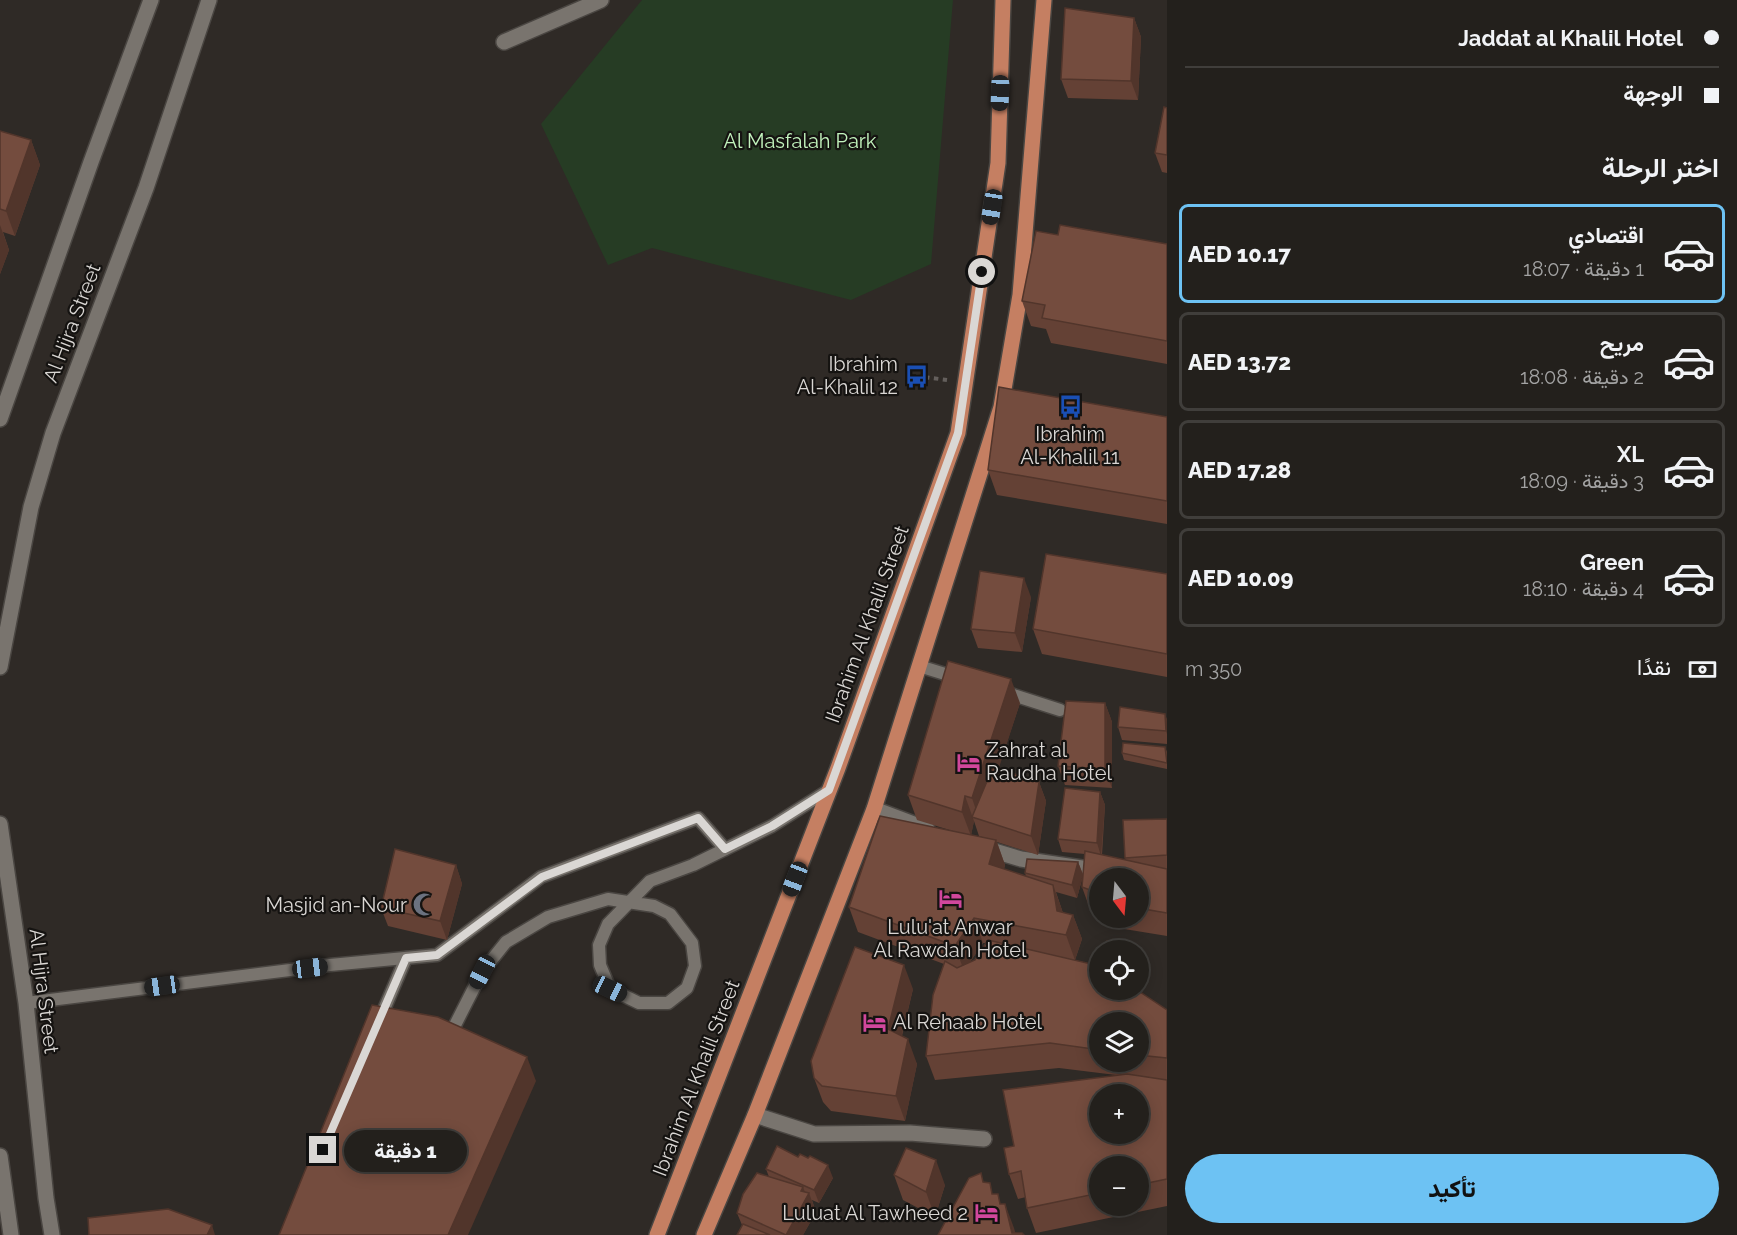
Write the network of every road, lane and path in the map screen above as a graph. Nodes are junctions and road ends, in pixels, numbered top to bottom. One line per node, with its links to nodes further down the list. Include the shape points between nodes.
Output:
1 (151, 0): 9 (street, Al Hijra Street)
2 (209, 0): 11 (street, Al Hijra Street, via 146,188 53,433 31,507)
3 (601, 0): 6 (street)
4 (1003, 0): 8 (main road, Ibrahim Al Khalil Street, via 998,163)
5 (1044, 0): 10 (main road, via 1020,295 1001,407)
6 (504, 42)
7 (916, 376): 8 (path)
8 (965, 382): 15 (main road, Ibrahim Al Khalil Street, via 958,433)
9 (0, 419)
10 (919, 666): 12 (lane); 16 (main road)
11 (0, 667)
12 (973, 683)
13 (995, 690): 14 (lane)
14 (1060, 710)
15 (829, 790): 20 (lane, via 772,826); 31 (main road, Ibrahim Al Khalil Street)
16 (874, 809): 18 (street); 26 (main road)
17 (0, 824): 23 (street, Al Hijra Street)
18 (938, 833)
19 (969, 843): 21 (street, via 1021,859)
20 (725, 849): 22 (lane, via 698,818 542,877 437,955); 25 (lane, via 650,881 633,898 625,907 616,915 608,924 599,945 600,965 610,989 639,1002 668,1003 687,988 695,966 693,943 670,914 654,906 631,902 619,901 608,899 548,917 506,942 482,972)
21 (1089, 869)
22 (406, 958): 23 (lane); 24 (lane)
23 (26, 1003): 30 (street, Al Hijra Street)
24 (374, 1033)
25 (447, 1042)
26 (755, 1115): 27 (street, via 814,1134 910,1133); 32 (main road)
27 (984, 1139)
28 (0, 1156): 29 (street)
29 (10, 1235)
30 (52, 1235)
31 (657, 1235)
32 (704, 1235)

